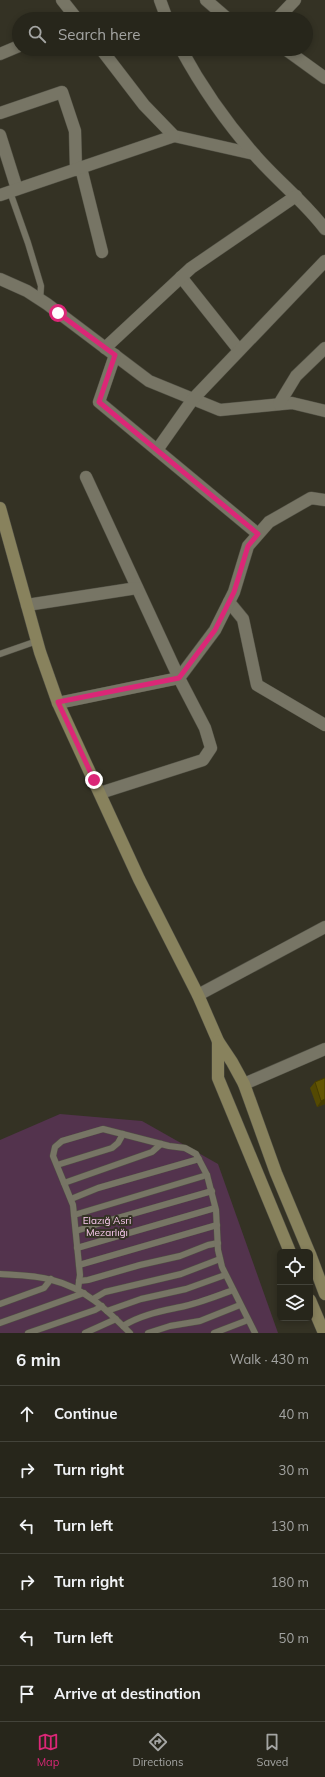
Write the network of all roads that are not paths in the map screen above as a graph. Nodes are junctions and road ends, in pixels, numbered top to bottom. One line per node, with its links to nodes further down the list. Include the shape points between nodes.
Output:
1 (62, 0): 5 (street)
2 (160, 0): 6 (street)
3 (206, 0): 7 (street)
4 (295, 0): 8 (street)
5 (71, 12)
6 (164, 12)
7 (220, 12)
8 (284, 12)
9 (12, 49): 10 (street)
10 (0, 54)
11 (106, 56): 17 (street, via 144,105)
12 (185, 56): 18 (street, via 197,79)
13 (294, 56): 14 (street)
14 (325, 78)
15 (0, 113): 19 (street, via 62,92 76,131)
16 (0, 135): 20 (street)
17 (174, 136): 18 (street); 19 (street)
18 (254, 154): 21 (street)
19 (79, 169): 20 (street); 23 (street)
20 (9, 192): 27 (lane, via 41,286)
21 (296, 196): 22 (street); 25 (street)
22 (325, 228)
23 (102, 252)
24 (325, 261): 29 (street)
25 (181, 277): 29 (street); 30 (street)
26 (0, 279): 27 (street)
27 (40, 300): 30 (street)
28 (325, 348): 32 (street, via 296,376)
29 (240, 350): 31 (street)
30 (110, 352): 31 (street, via 149,381); 34 (street, via 99,402)
31 (193, 399): 32 (street, via 220,410); 34 (street)
32 (279, 404): 33 (street, via 292,403)
33 (325, 411)
34 (157, 450): 38 (street)
35 (86, 477): 39 (street)
36 (325, 500): 38 (street, via 311,498 269,522)
37 (0, 508): 41 (street)
38 (258, 534): 40 (street, via 248,546)
39 (137, 588): 41 (street); 44 (street)
40 (229, 602): 44 (street, via 215,630); 46 (street, via 243,620 257,686)
41 (27, 605): 42 (street)
42 (37, 641): 43 (lane); 45 (street)
43 (0, 654)
44 (179, 678): 45 (street); 47 (street, via 205,728 211,748 203,760)
45 (58, 702): 47 (street)
46 (325, 725)
47 (100, 793): 49 (street, via 139,879)
48 (325, 927): 49 (street)
49 (198, 995): 50 (street)
50 (218, 1041): 52 (street); 67 (street, via 218,1078)
51 (325, 1049): 52 (street)
52 (244, 1084): 68 (street, via 276,1173)
53 (122, 1134): 54 (lane); 56 (lane, via 112,1148); 56 (lane, via 104,1129 62,1141 53,1152)
54 (161, 1144): 55 (lane, via 189,1149); 58 (lane, via 152,1152)
55 (199, 1159): 57 (lane); 60 (lane, via 98,1188)
56 (57, 1165): 58 (lane)
57 (207, 1175): 59 (lane); 62 (lane)
58 (64, 1183): 60 (lane)
59 (212, 1191): 61 (lane); 64 (lane)
60 (71, 1199): 62 (lane)
61 (215, 1208): 63 (lane); 66 (lane)
62 (74, 1215): 64 (lane)
63 (217, 1225): 65 (lane); 71 (lane)
64 (76, 1231): 66 (lane)
65 (218, 1243): 69 (lane); 75 (lane, via 180,1256)
66 (77, 1248): 71 (lane)
67 (289, 1249)
68 (308, 1249)
69 (220, 1258): 73 (lane); 80 (lane, via 181,1274 105,1292)
70 (313, 1261): 79 (street)
71 (79, 1265): 75 (lane)
72 (0, 1274): 74 (lane)
73 (225, 1274): 77 (lane); 85 (lane, via 186,1289 141,1298)
74 (51, 1279): 76 (lane); 81 (lane, via 44,1288)
75 (79, 1281): 76 (lane)
76 (78, 1289): 78 (lane)
77 (233, 1290): 82 (lane); 89 (lane, via 198,1303 134,1319)
78 (84, 1292): 80 (lane); 88 (lane)
79 (325, 1294)
80 (93, 1299): 83 (lane)
81 (0, 1304)
82 (240, 1305): 87 (lane); 93 (lane, via 200,1321)
83 (102, 1306): 85 (lane); 90 (lane)
84 (313, 1307): 96 (street)
85 (107, 1311): 86 (lane)
86 (116, 1319): 89 (lane); 91 (lane)
87 (248, 1320): 94 (lane); 95 (lane)
88 (0, 1323)
89 (122, 1326): 92 (lane)
90 (28, 1333)
91 (85, 1333)
92 (128, 1333)
93 (148, 1333)
94 (214, 1333)
95 (255, 1333)
96 (324, 1333)

